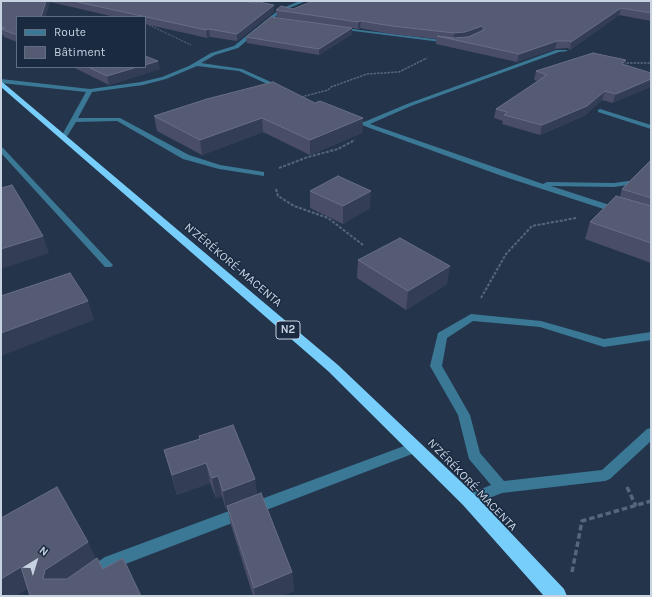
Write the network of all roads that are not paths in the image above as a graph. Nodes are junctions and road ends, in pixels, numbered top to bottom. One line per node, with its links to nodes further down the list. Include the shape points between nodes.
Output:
1 (304, 1): 2 (street, via 281,10)
2 (269, 19): 3 (street); 7 (street, via 236,47 211,55)
3 (277, 20)
4 (330, 27): 5 (street)
5 (453, 43)
6 (566, 51): 14 (street, via 409,105)
7 (195, 64): 9 (street, via 164,78); 10 (street, via 240,70)
8 (1, 82): 9 (street); 16 (highway, N'ZÉRÉKORÉ-MACENTA / N2)
9 (90, 91): 13 (street)
10 (301, 97)
11 (600, 111): 15 (street)
12 (343, 115): 14 (street)
13 (74, 120): 16 (street); 18 (street, via 118,119 186,157 219,167)
14 (364, 124): 20 (street)
15 (651, 127)
16 (64, 137): 25 (highway, N'ZÉRÉKORÉ-MACENTA / N2, via 333,368)
17 (1, 149): 22 (street)
18 (261, 174)
19 (632, 182): 20 (street, via 614,185)
20 (533, 183): 21 (street)
21 (629, 214)
22 (108, 265)
23 (651, 336): 26 (street, via 604,343 541,324 471,317 442,336 436,366 464,415 474,455)
24 (651, 433): 26 (street, via 605,475)
25 (415, 447): 27 (highway, N'ZÉRÉKORÉ-MACENTA / N2); 28 (street, via 110,562)
26 (501, 487): 27 (street)
27 (469, 500): 29 (highway, N'ZÉRÉKORÉ-MACENTA / N2)
28 (80, 583)
29 (557, 596)

